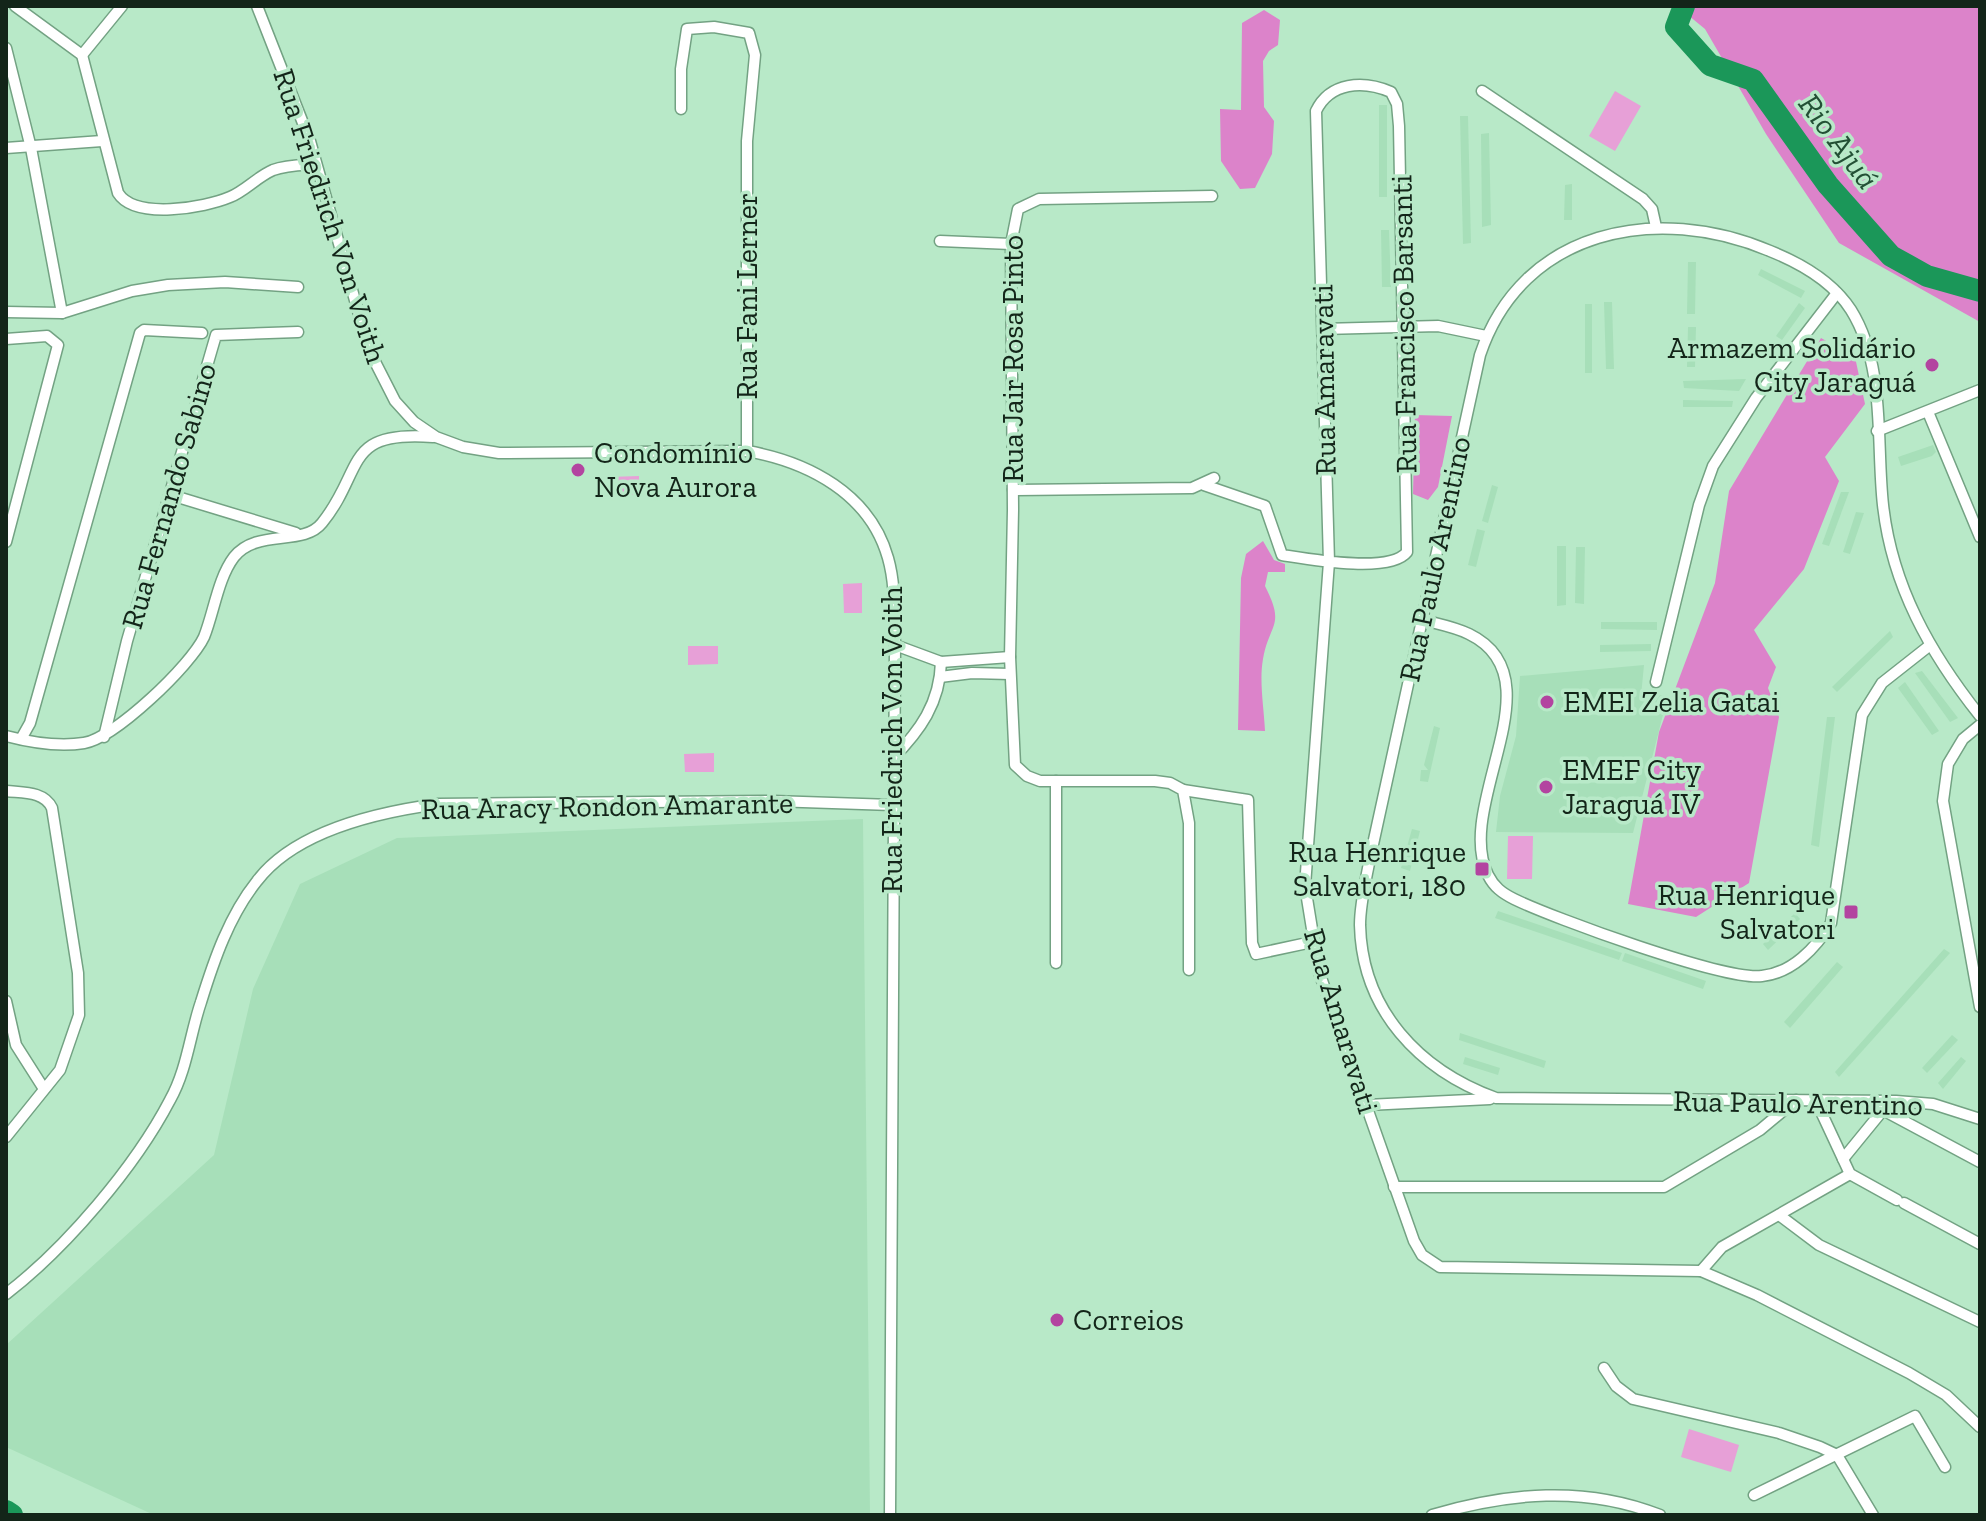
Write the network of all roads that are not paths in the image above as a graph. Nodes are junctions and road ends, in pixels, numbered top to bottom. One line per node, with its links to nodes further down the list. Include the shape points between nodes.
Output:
1 (15, 6): 5 (street)
2 (122, 6): 5 (street)
3 (257, 6): 12 (street, Rua Friedrich Von Voith)
4 (6, 48): 11 (street)
5 (82, 55): 9 (street)
6 (1482, 91): 14 (street, via 1643,199)
7 (1320, 102): 21 (street, Rua Francisco Barsanti, via 1336,88 1351,86 1377,88 1395,98); 22 (street, Rua Amaravati, via 1316,131)
8 (681, 109): 31 (street, Rua Fani Lerner, via 687,29 749,33 755,55 747,141)
9 (102, 141): 11 (street); 12 (street, via 122,199 143,208 194,208 232,197 273,170)
10 (6, 148): 11 (street)
11 (31, 148): 20 (street)
12 (316, 164): 30 (street, Rua Friedrich Von Voith, via 369,350 395,401)
13 (1212, 196): 16 (street, Rua Jair Rosa Pinto, via 1039,199 1018,209)
14 (1656, 227): 18 (street, Rua Paulo Arentino, via 1705,231 1755,244 1801,266); 25 (street, Rua Paulo Arentino, via 1599,239 1544,263 1515,287)
15 (940, 241): 16 (street)
16 (1011, 244): 34 (street, Rua Jair Rosa Pinto)
17 (298, 287): 20 (street, via 168,285)
18 (1837, 293): 29 (street, Rua Paulo Arentino, via 1867,343); 47 (street, via 1756,398 1713,466)
19 (6, 312): 20 (street)
20 (62, 313)
21 (1404, 327): 22 (street); 25 (street, via 1450,327); 39 (street, Rua Francisco Barsanti, via 1407,552 1392,561)
22 (1323, 329): 39 (street, Rua Amaravati)
23 (298, 332): 35 (street, Rua Fernando Sabino, via 216,335)
24 (202, 333): 52 (street, via 140,333 33,713)
25 (1486, 336): 40 (street, Rua Paulo Arentino)
26 (6, 339): 38 (street, via 47,336 58,345)
27 (1980, 390): 28 (street)
28 (1928, 412): 29 (street); 37 (street)
29 (1877, 431): 42 (street, Rua Paulo Arentino, via 1889,543)
30 (436, 437): 31 (street, Rua Friedrich Von Voith, via 499,453); 36 (street, via 393,437 373,443 357,457 322,523)
31 (747, 451): 41 (street, Rua Friedrich Von Voith, via 784,460 858,501 888,557)
32 (1214, 478): 33 (street)
33 (1204, 485): 34 (street); 39 (street, via 1265,506 1282,555)
34 (1013, 490): 43 (street, Rua Jair Rosa Pinto)
35 (171, 495): 36 (street); 51 (street, Rua Fernando Sabino)
36 (302, 534): 51 (street, via 267,538 234,557 192,659)
37 (1980, 537)
38 (6, 542)
39 (1329, 562): 58 (street, Rua Amaravati, via 1305,856)
40 (1423, 620): 42 (street, via 1482,641 1504,674 1506,713 1479,842 1496,888 1584,925 1720,972 1751,977 1786,968 1812,949 1831,923 1862,715 1882,683); 64 (street, Rua Paulo Arentino, via 1370,858 1361,914 1363,954 1370,984 1400,1036 1446,1076)
41 (895, 645): 44 (street); 53 (street, Rua Friedrich Von Voith)
42 (1929, 646): 48 (street, Rua Paulo Arentino)
43 (1010, 657): 44 (street); 45 (street, Rua Jair Rosa Pinto)
44 (941, 662): 46 (street)
45 (1010, 674): 46 (street); 54 (street, Rua Jair Rosa Pinto, via 1015,765 1027,776)
46 (940, 677): 53 (street, via 921,728)
47 (1656, 682)
48 (1980, 716)
49 (1980, 725): 62 (street, via 1963,739 1948,764 1943,801)
50 (6, 736): 52 (street)
51 (104, 737): 52 (street, via 79,743)
52 (21, 739)
53 (892, 759): 57 (street, Rua Friedrich Von Voith)
54 (1056, 781): 55 (street, via 1155,781); 59 (street)
55 (1180, 788): 58 (street, via 1248,800 1256,954); 60 (street, via 1189,823)
56 (6, 791): 63 (street, via 46,798 52,808 78,973 79,1015 72,1043)
57 (892, 805): 78 (street, Rua Aracy Rondon Amarante, via 438,804 384,813 317,836 258,878 240,906 218,952 175,1089 144,1140 43,1265); 87 (street, Rua Friedrich Von Voith)
58 (1312, 942): 67 (street, Rua Amaravati)
59 (1056, 963)
60 (1189, 970)
61 (6, 1001): 63 (street, via 16,1045)
62 (1980, 1007)
63 (44, 1089): 70 (street)
64 (1496, 1098): 65 (street, Rua Paulo Arentino); 67 (street)
65 (1796, 1100): 66 (street, Rua Paulo Arentino); 74 (street, via 1760,1130 1664,1187)
66 (1816, 1101): 68 (street, Rua Paulo Arentino); 71 (street)
67 (1367, 1105): 74 (street, Rua Amaravati)
68 (1883, 1105): 69 (street, Rua Paulo Arentino, via 1933,1104); 71 (street); 72 (street)
69 (1980, 1117)
70 (6, 1137)
71 (1843, 1159): 73 (street)
72 (1980, 1162)
73 (1850, 1174): 75 (street); 76 (street)
74 (1394, 1187): 77 (street, Rua Amaravati, via 1422,1255 1440,1267)
75 (1779, 1215): 77 (street, via 1722,1247); 79 (street, via 1819,1245)
76 (1980, 1244)
77 (1701, 1271): 82 (street, Rua Amaravati, via 1909,1373)
78 (6, 1293)
79 (1980, 1322)
80 (1604, 1368): 84 (street, via 1633,1399 1779,1433)
81 (1979, 1409): 82 (street)
82 (1965, 1410): 83 (street, Rua Amaravati)
83 (1980, 1427)
84 (1837, 1455): 85 (street, via 1915,1416); 86 (street); 90 (street)
85 (1945, 1467)
86 (1754, 1495)
87 (890, 1515)
88 (1432, 1515): 89 (street, via 1486,1500 1571,1494 1614,1500)
89 (1660, 1515)
90 (1873, 1515)

